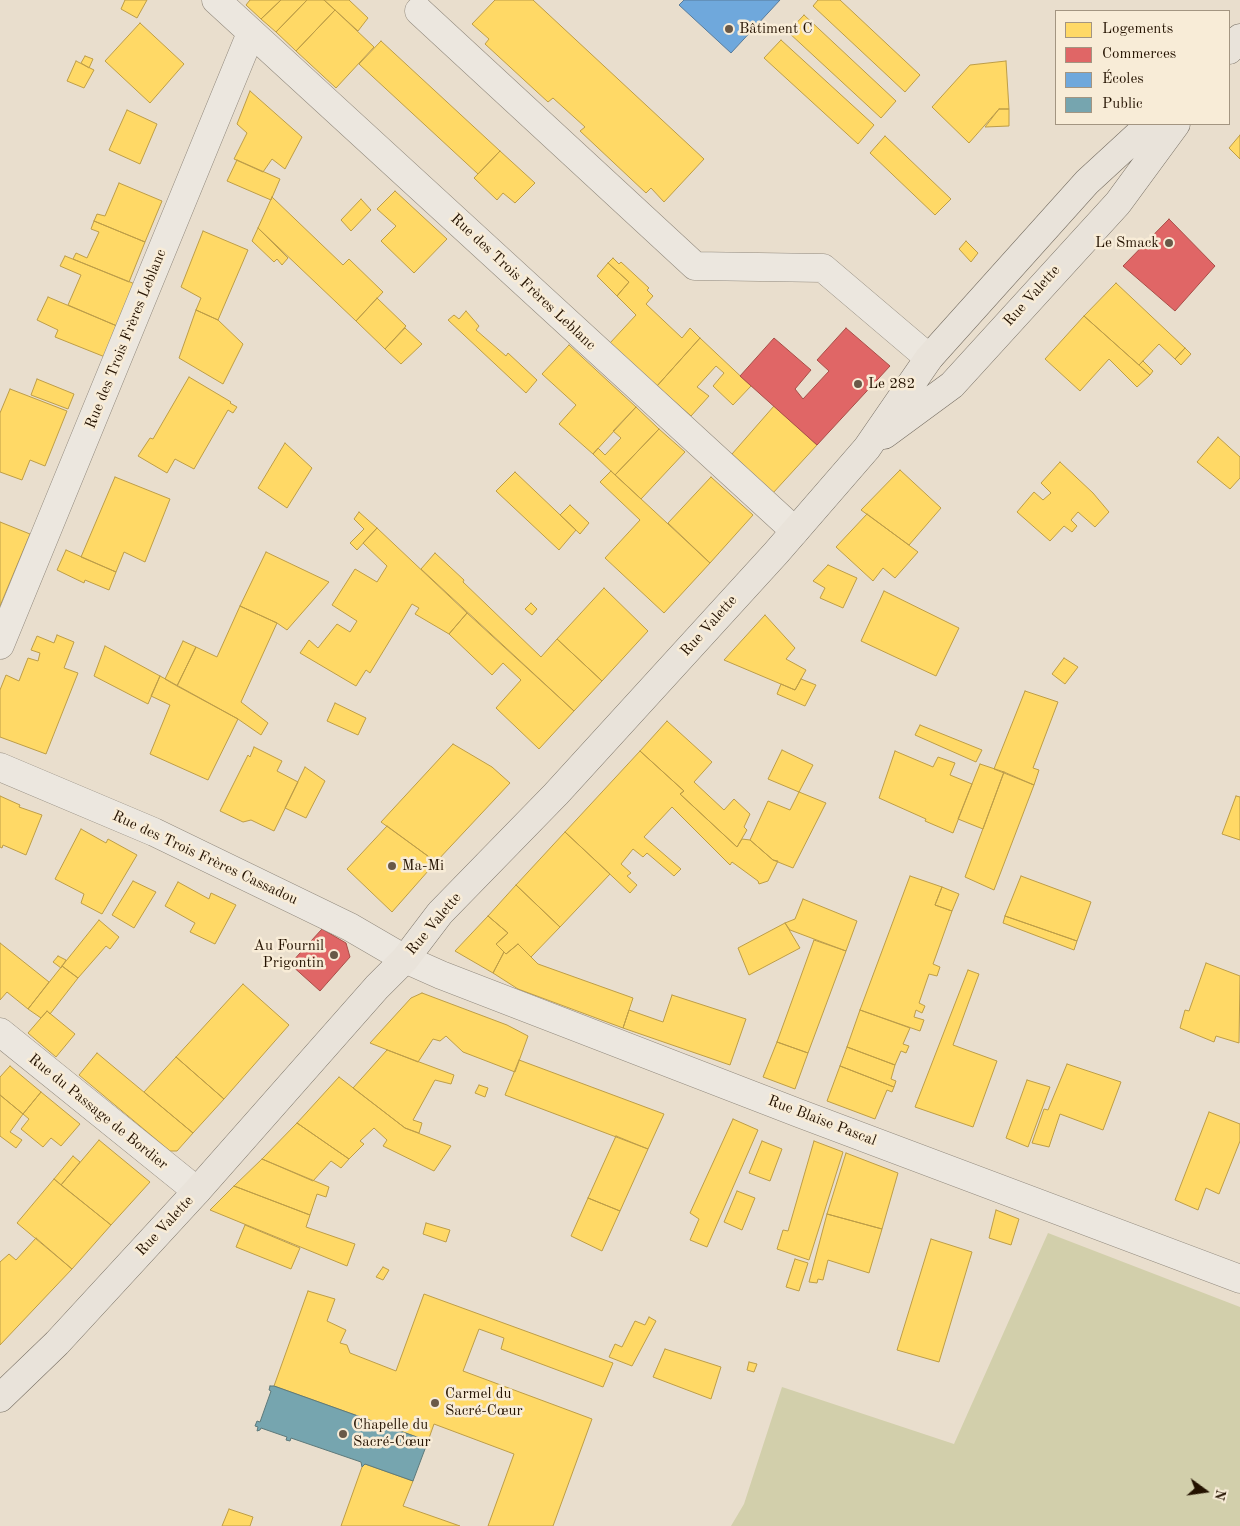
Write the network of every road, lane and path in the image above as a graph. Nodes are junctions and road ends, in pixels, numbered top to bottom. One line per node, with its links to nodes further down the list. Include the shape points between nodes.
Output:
1 (216, 0): 3 (street, Rue des Trois Frères Leblanc)
2 (419, 11): 6 (street, via 695,266 823,268)
3 (251, 33): 8 (street, Rue des Trois Frères Leblanc); 9 (street, Rue des Trois Frères Leblanc)
4 (1149, 125): 6 (main road, Rue Valette, via 1087,182)
5 (1175, 125): 7 (main road, Rue Valette, via 1118,203 952,385)
6 (929, 358): 7 (main road, Rue Valette)
7 (867, 448): 8 (main road, Rue Valette)
8 (795, 531): 11 (main road, Rue Valette, via 556,794 440,913)
9 (0, 645)
10 (0, 767): 11 (street, Rue des Trois Frères Cassadou, via 154,832 350,927)
11 (405, 959): 13 (main road, Rue Valette); 14 (street, Rue Blaise Pascal, via 801,1114)
12 (0, 1032): 13 (street, Rue du Passage de Bordier)
13 (196, 1191): 15 (main road, Rue Valette, via 57,1343)
14 (1240, 1279)
15 (0, 1398)

